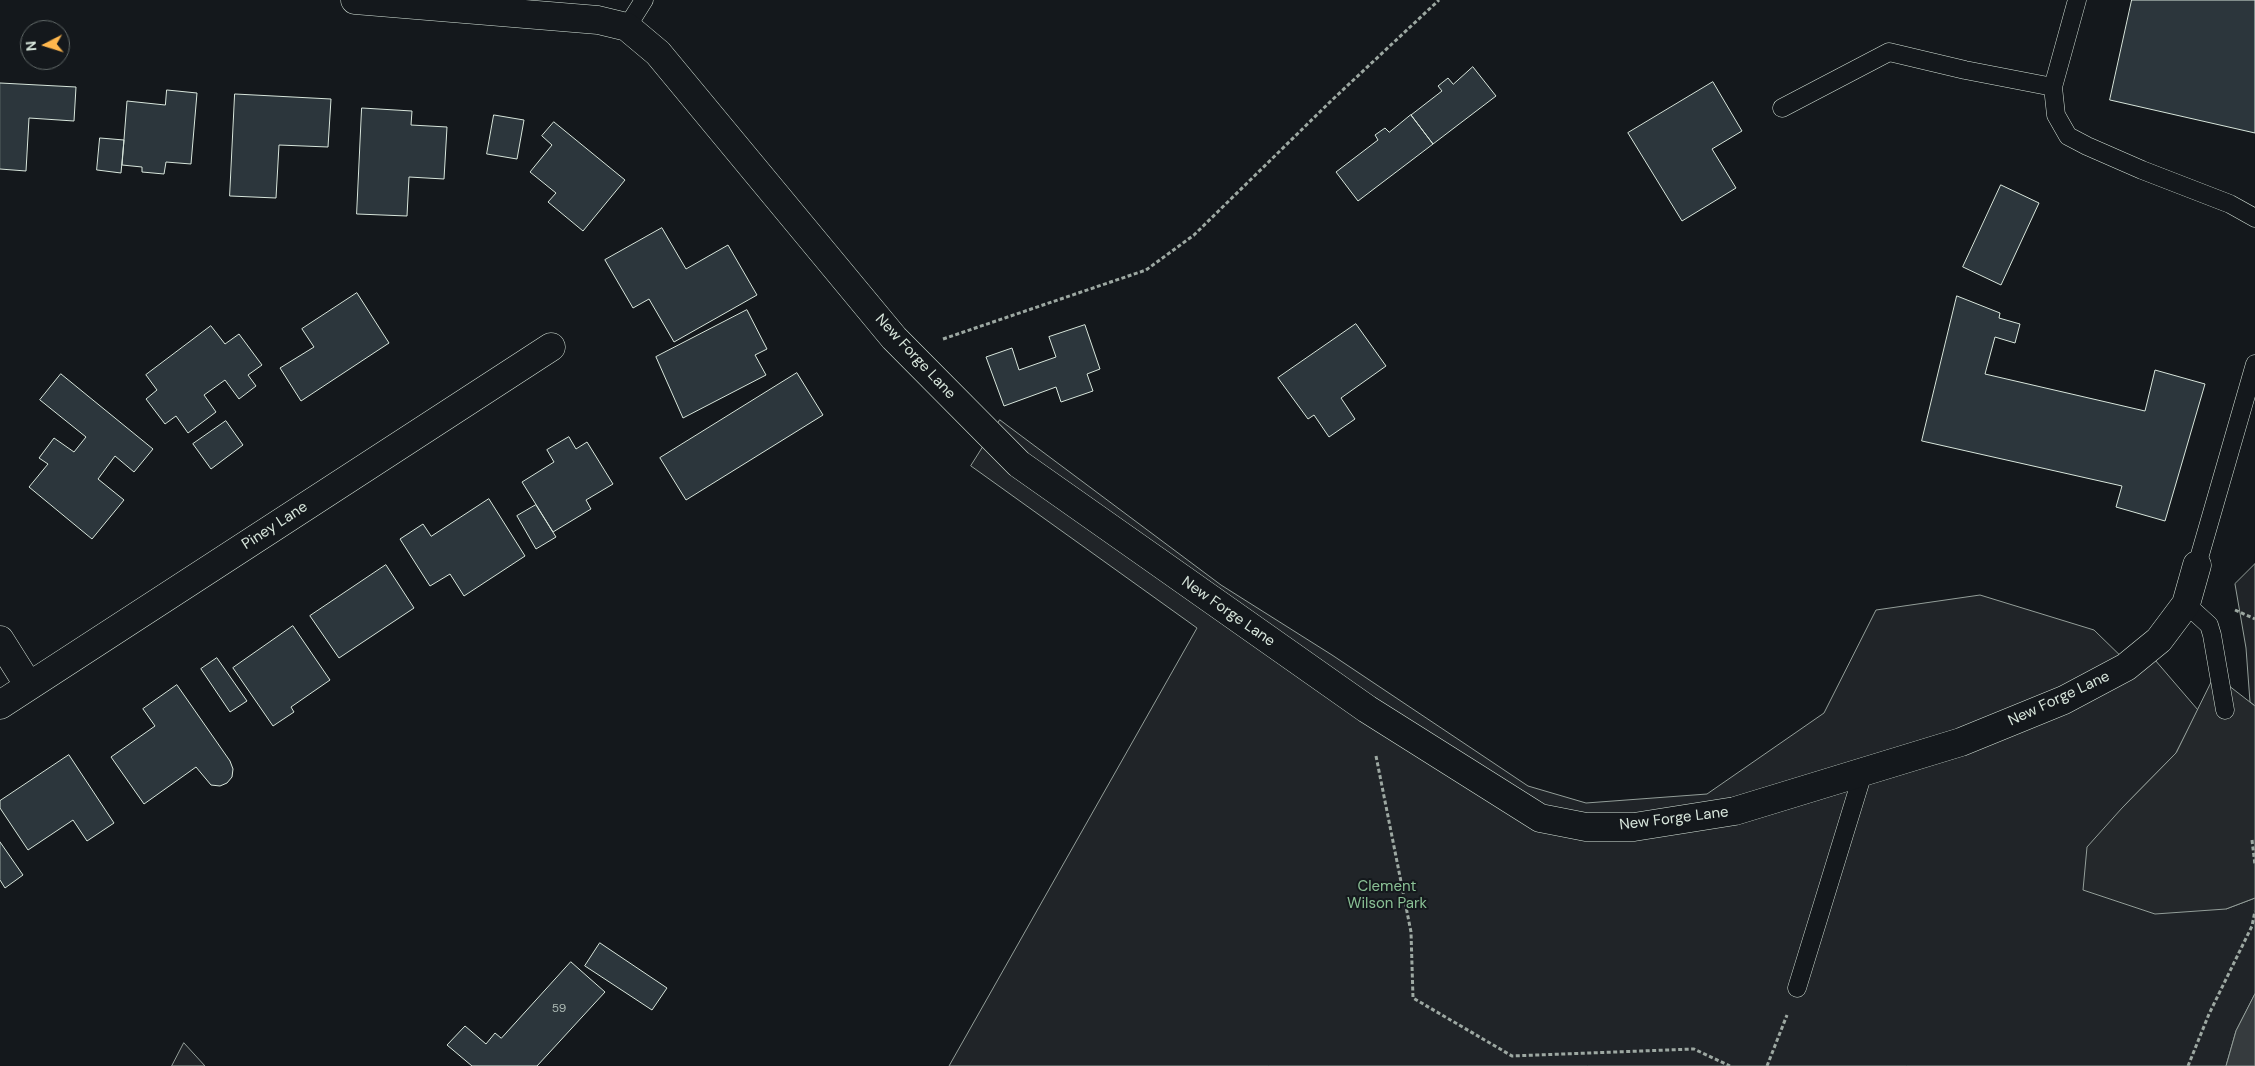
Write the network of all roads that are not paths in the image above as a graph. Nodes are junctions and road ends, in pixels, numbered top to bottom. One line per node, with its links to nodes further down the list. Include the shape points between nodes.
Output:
1 (355, 0): 4 (street, New Forge Lane, via 598,20)
2 (644, 0): 4 (lane)
3 (2076, 0): 5 (lane)
4 (627, 27): 16 (street, New Forge Lane, via 658,53 888,330 1019,464 1367,709 1540,818 1586,826 1634,827 1734,811)
5 (2053, 88): 6 (lane, via 1889,52); 7 (lane, via 2056,115 2068,136 2142,170 2230,204)
6 (1782, 108)
7 (2255, 218)
8 (551, 347): 13 (street, Piney Lane)
9 (2255, 364): 10 (lane)
10 (2197, 565): 11 (street, New Forge Lane)
11 (2186, 604): 15 (lane, via 2208,625 2212,635); 16 (street, New Forge Lane, via 2159,640 2126,667 2064,700 1960,742)
12 (0, 640): 13 (street)
13 (29, 686): 14 (street, Piney Lane)
14 (0, 705)
15 (2224, 710)
16 (1863, 773): 17 (lane)
17 (1797, 988)

